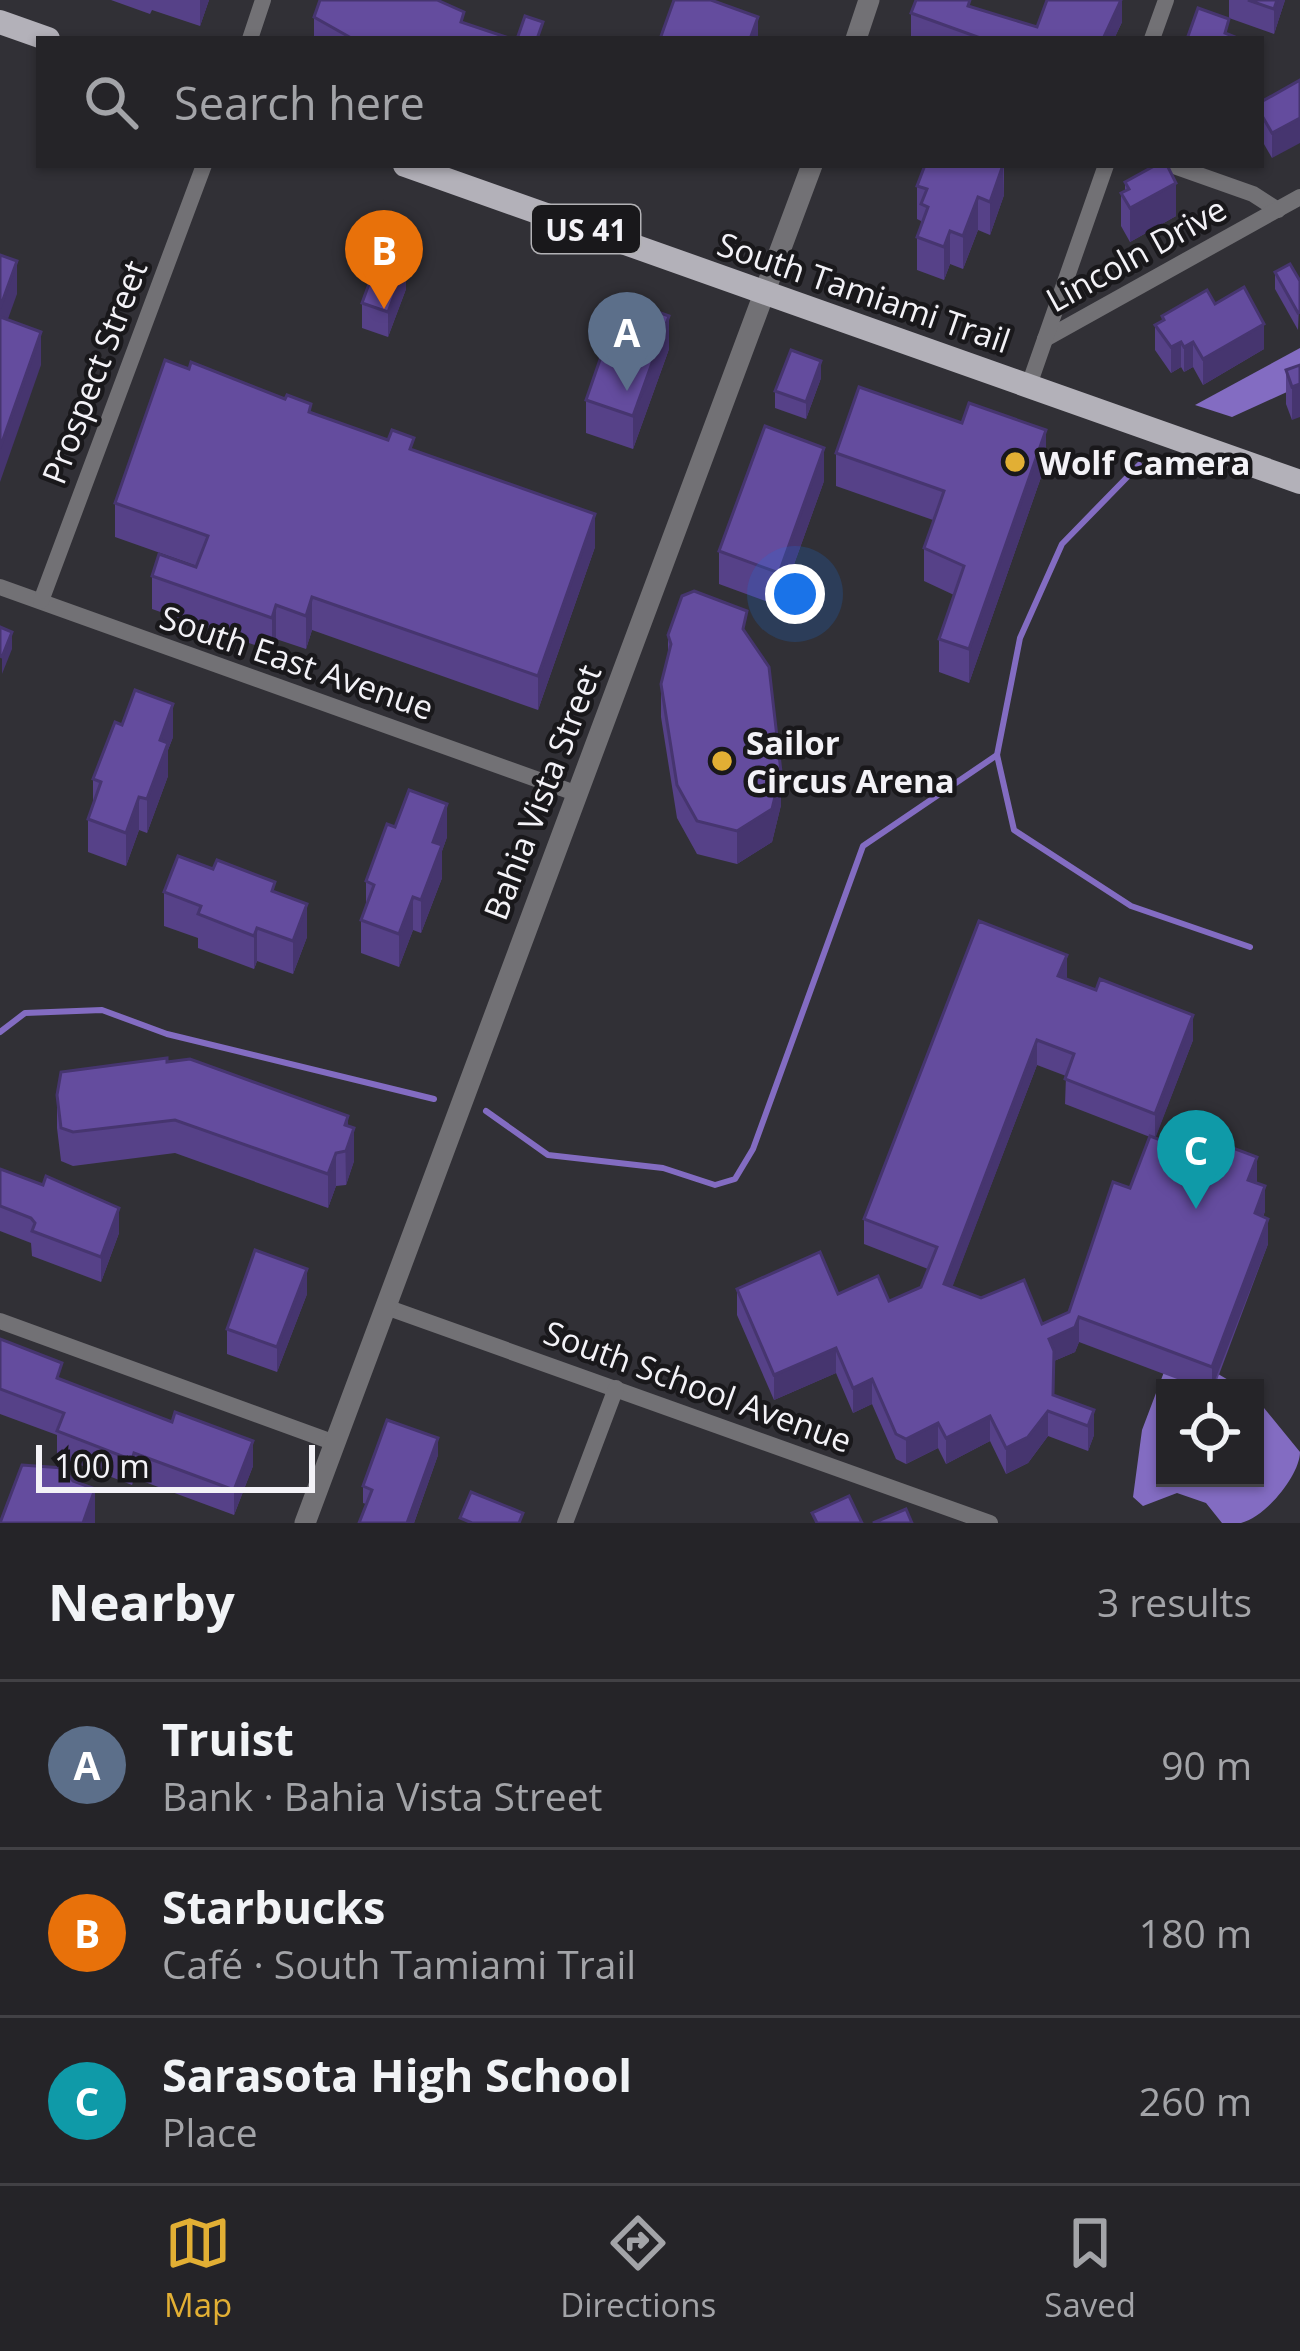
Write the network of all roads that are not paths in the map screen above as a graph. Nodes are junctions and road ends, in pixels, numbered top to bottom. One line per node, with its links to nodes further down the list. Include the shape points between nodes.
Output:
1 (263, 0): 6 (street)
2 (869, 0): 7 (street)
3 (1166, 0): 8 (street)
4 (0, 22): 5 (main road)
5 (40, 36)
6 (251, 36)
7 (857, 36)
8 (1152, 36)
9 (203, 168): 21 (street, Prospect Street)
10 (413, 168): 16 (main road, South Tamiami Trail / US 41)
11 (811, 168): 16 (street, Bahia Vista Street)
12 (1105, 168): 17 (street)
13 (1179, 168): 15 (street)
14 (1300, 197): 15 (street, Lincoln Drive)
15 (1278, 209): 17 (street, Lincoln Drive)
16 (767, 293): 18 (main road, South Tamiami Trail / US 41); 22 (street, Bahia Vista Street)
17 (1045, 339): 18 (street, Lincoln Drive)
18 (1029, 386): 19 (main road, South Tamiami Trail / US 41)
19 (1300, 482)
20 (0, 587): 21 (street, South East Avenue)
21 (41, 601): 22 (street, South East Avenue)
22 (575, 793): 23 (street, Bahia Vista Street)
23 (386, 1306): 25 (street, South School Avenue); 26 (street, Bahia Vista Street)
24 (0, 1321): 26 (street)
25 (616, 1388): 28 (street); 29 (street, South School Avenue)
26 (335, 1443): 27 (street, Bahia Vista Street)
27 (305, 1523)
28 (565, 1523)
29 (990, 1523)

